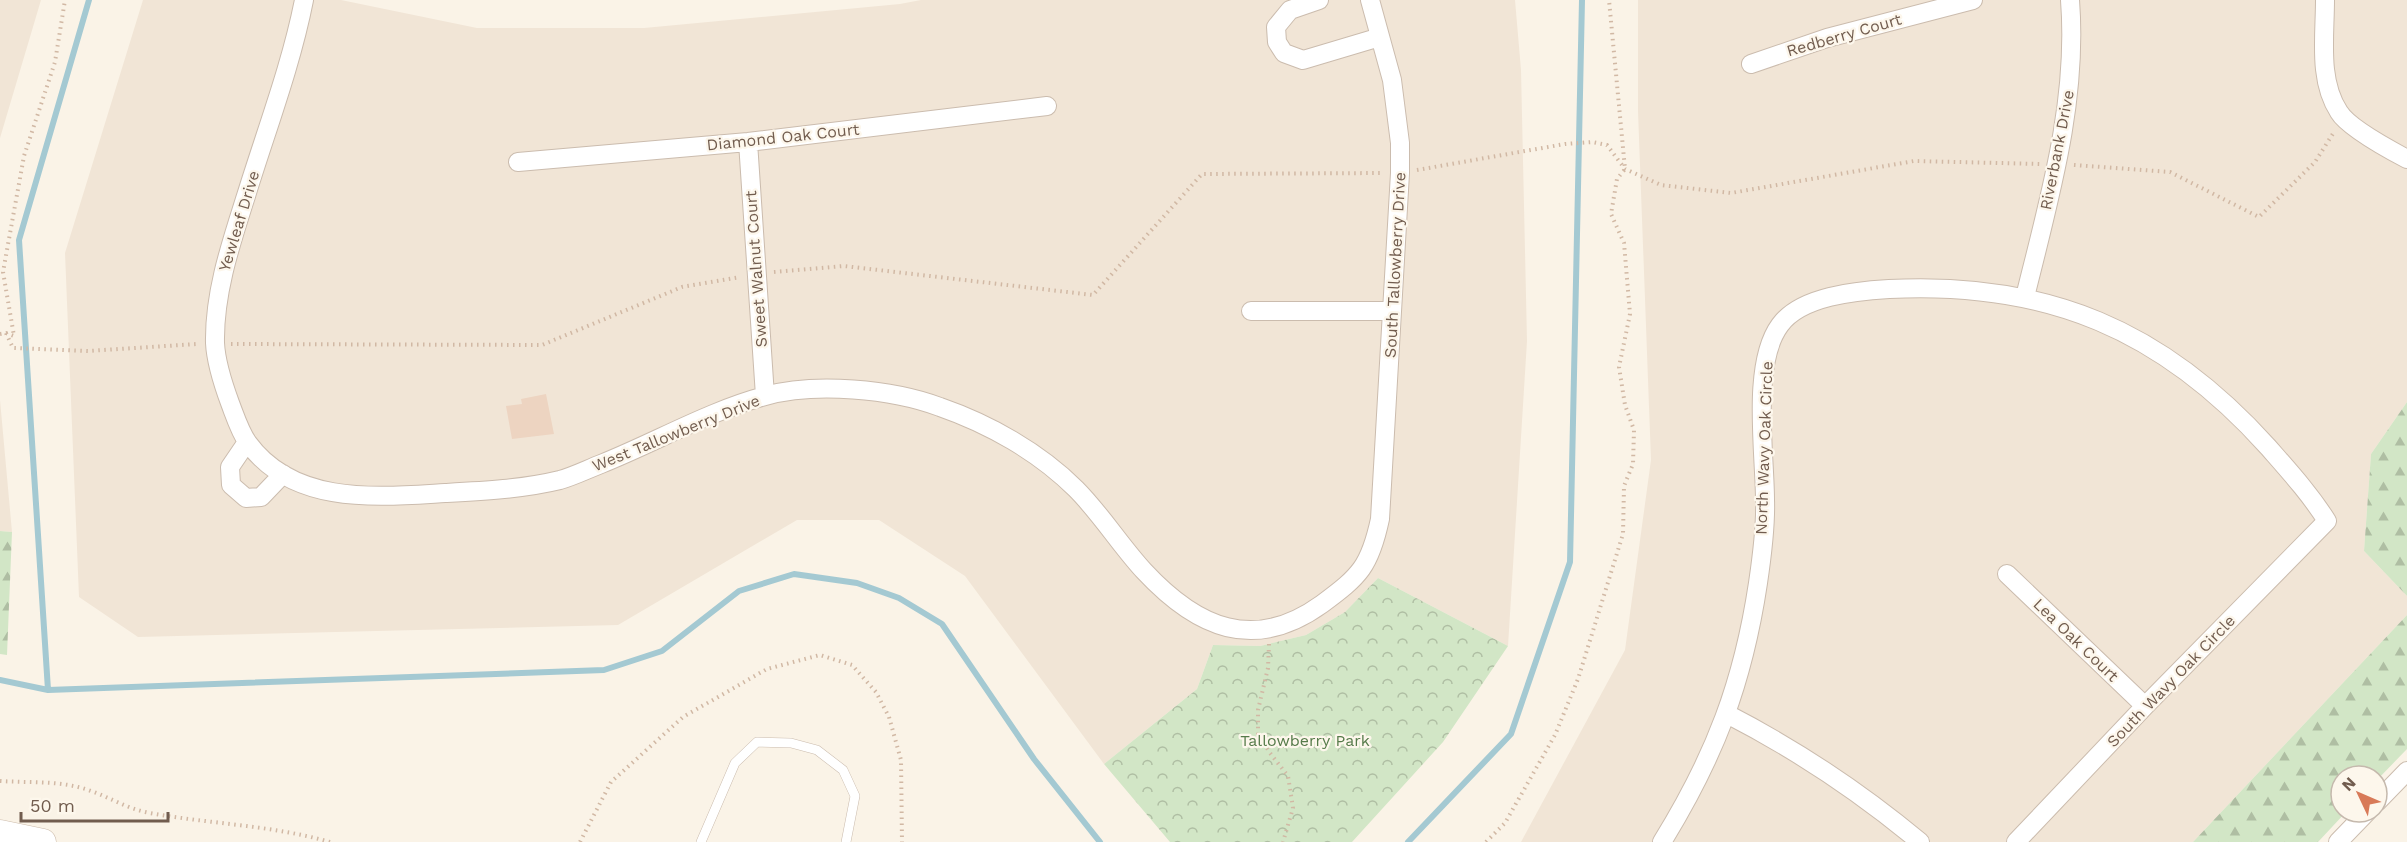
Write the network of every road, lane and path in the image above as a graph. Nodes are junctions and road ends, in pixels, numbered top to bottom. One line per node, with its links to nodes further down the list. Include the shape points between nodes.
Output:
1 (65, 0): 23 (path, via 55,62 24,156 3,272 14,336)
2 (304, 0): 25 (street, Yewleaf Drive, via 227,258)
3 (1319, 0): 9 (street, via 1290,10 1276,27 1277,42 1284,53 1302,60)
4 (1370, 0): 9 (street, South Tallowberry Drive)
5 (1609, 0): 17 (path)
6 (1973, 0): 10 (street, Redberry Court, via 1827,38)
7 (2070, 0): 16 (street, Riverbank Drive, via 2068,99)
8 (2325, 0): 12 (street, via 2325,80)
9 (1380, 37): 18 (street, South Tallowberry Drive, via 1392,80)
10 (1751, 64)
11 (1047, 106): 13 (street, Diamond Oak Court)
12 (2339, 114): 14 (street); 16 (path, via 2332,138 2315,162 2259,217 2170,172)
13 (748, 142): 15 (street, Diamond Oak Court); 19 (street, Sweet Walnut Court)
14 (2407, 159)
15 (518, 162)
16 (2057, 164): 17 (path, via 1914,161 1731,193 1661,185); 20 (street, Riverbank Drive)
17 (1625, 169): 18 (path, via 1607,145 1592,142); 45 (path, via 1617,179 1611,214 1624,243 1630,314 1619,367 1634,430 1633,464 1624,486 1623,534 1581,669 1555,735 1505,823)
18 (1400, 173): 19 (path, via 1202,174 1093,294 844,266); 22 (street, South Tallowberry Drive)
19 (756, 274): 25 (path, via 682,287 542,345); 26 (street, Sweet Walnut Court)
20 (2025, 297): 33 (street, South Wavy Oak Circle, via 2103,322 2180,366 2245,422 2311,496 2327,521); 34 (street, North Wavy Oak Circle, via 1971,290 1866,290 1797,309 1780,325 1766,354 1763,383 1766,504 1758,582 1744,660)
21 (1251, 311): 22 (street)
22 (1392, 311): 30 (street, South Tallowberry Drive)
23 (6, 333): 24 (path); 25 (path, via 13,348 87,351)
24 (0, 334)
25 (215, 344): 27 (street, Yewleaf Drive, via 221,380)
26 (765, 396): 29 (street, West Tallowberry Drive, via 562,479 516,488 382,497 347,495 317,489); 32 (street, West Tallowberry Drive, via 843,389 899,397 970,419 1041,460 1076,489 1169,596 1226,629)
27 (247, 442): 28 (street, Yewleaf Drive); 29 (street, via 230,467 231,485 246,498 261,497)
28 (267, 462): 29 (street, West Tallowberry Drive)
29 (283, 474)
30 (1377, 532): 32 (street, West Tallowberry Drive, via 1375,544 1352,582 1303,618)
31 (2007, 574): 33 (street, Lea Oak Court)
32 (1270, 628): 44 (path, via 1258,734 1288,776 1293,808)
33 (2145, 706): 48 (street, South Wavy Oak Circle)
34 (1727, 714): 46 (street, North Wavy Oak Circle, via 1687,801); 47 (street, via 1783,743 1840,780)
35 (2407, 771): 37 (street)
36 (0, 781): 41 (path, via 52,783 90,790 122,806 148,813 299,833)
37 (2389, 790)
38 (2355, 824): 49 (street)
39 (6, 836): 40 (main road)
40 (43, 842)
41 (330, 842)
42 (701, 842): 43 (lane, via 735,764 757,742 791,743 817,750 843,770 855,796)
43 (846, 842)
44 (1283, 842)
45 (1486, 842)
46 (1662, 842)
47 (1920, 842)
48 (2016, 842)
49 (2338, 842)

